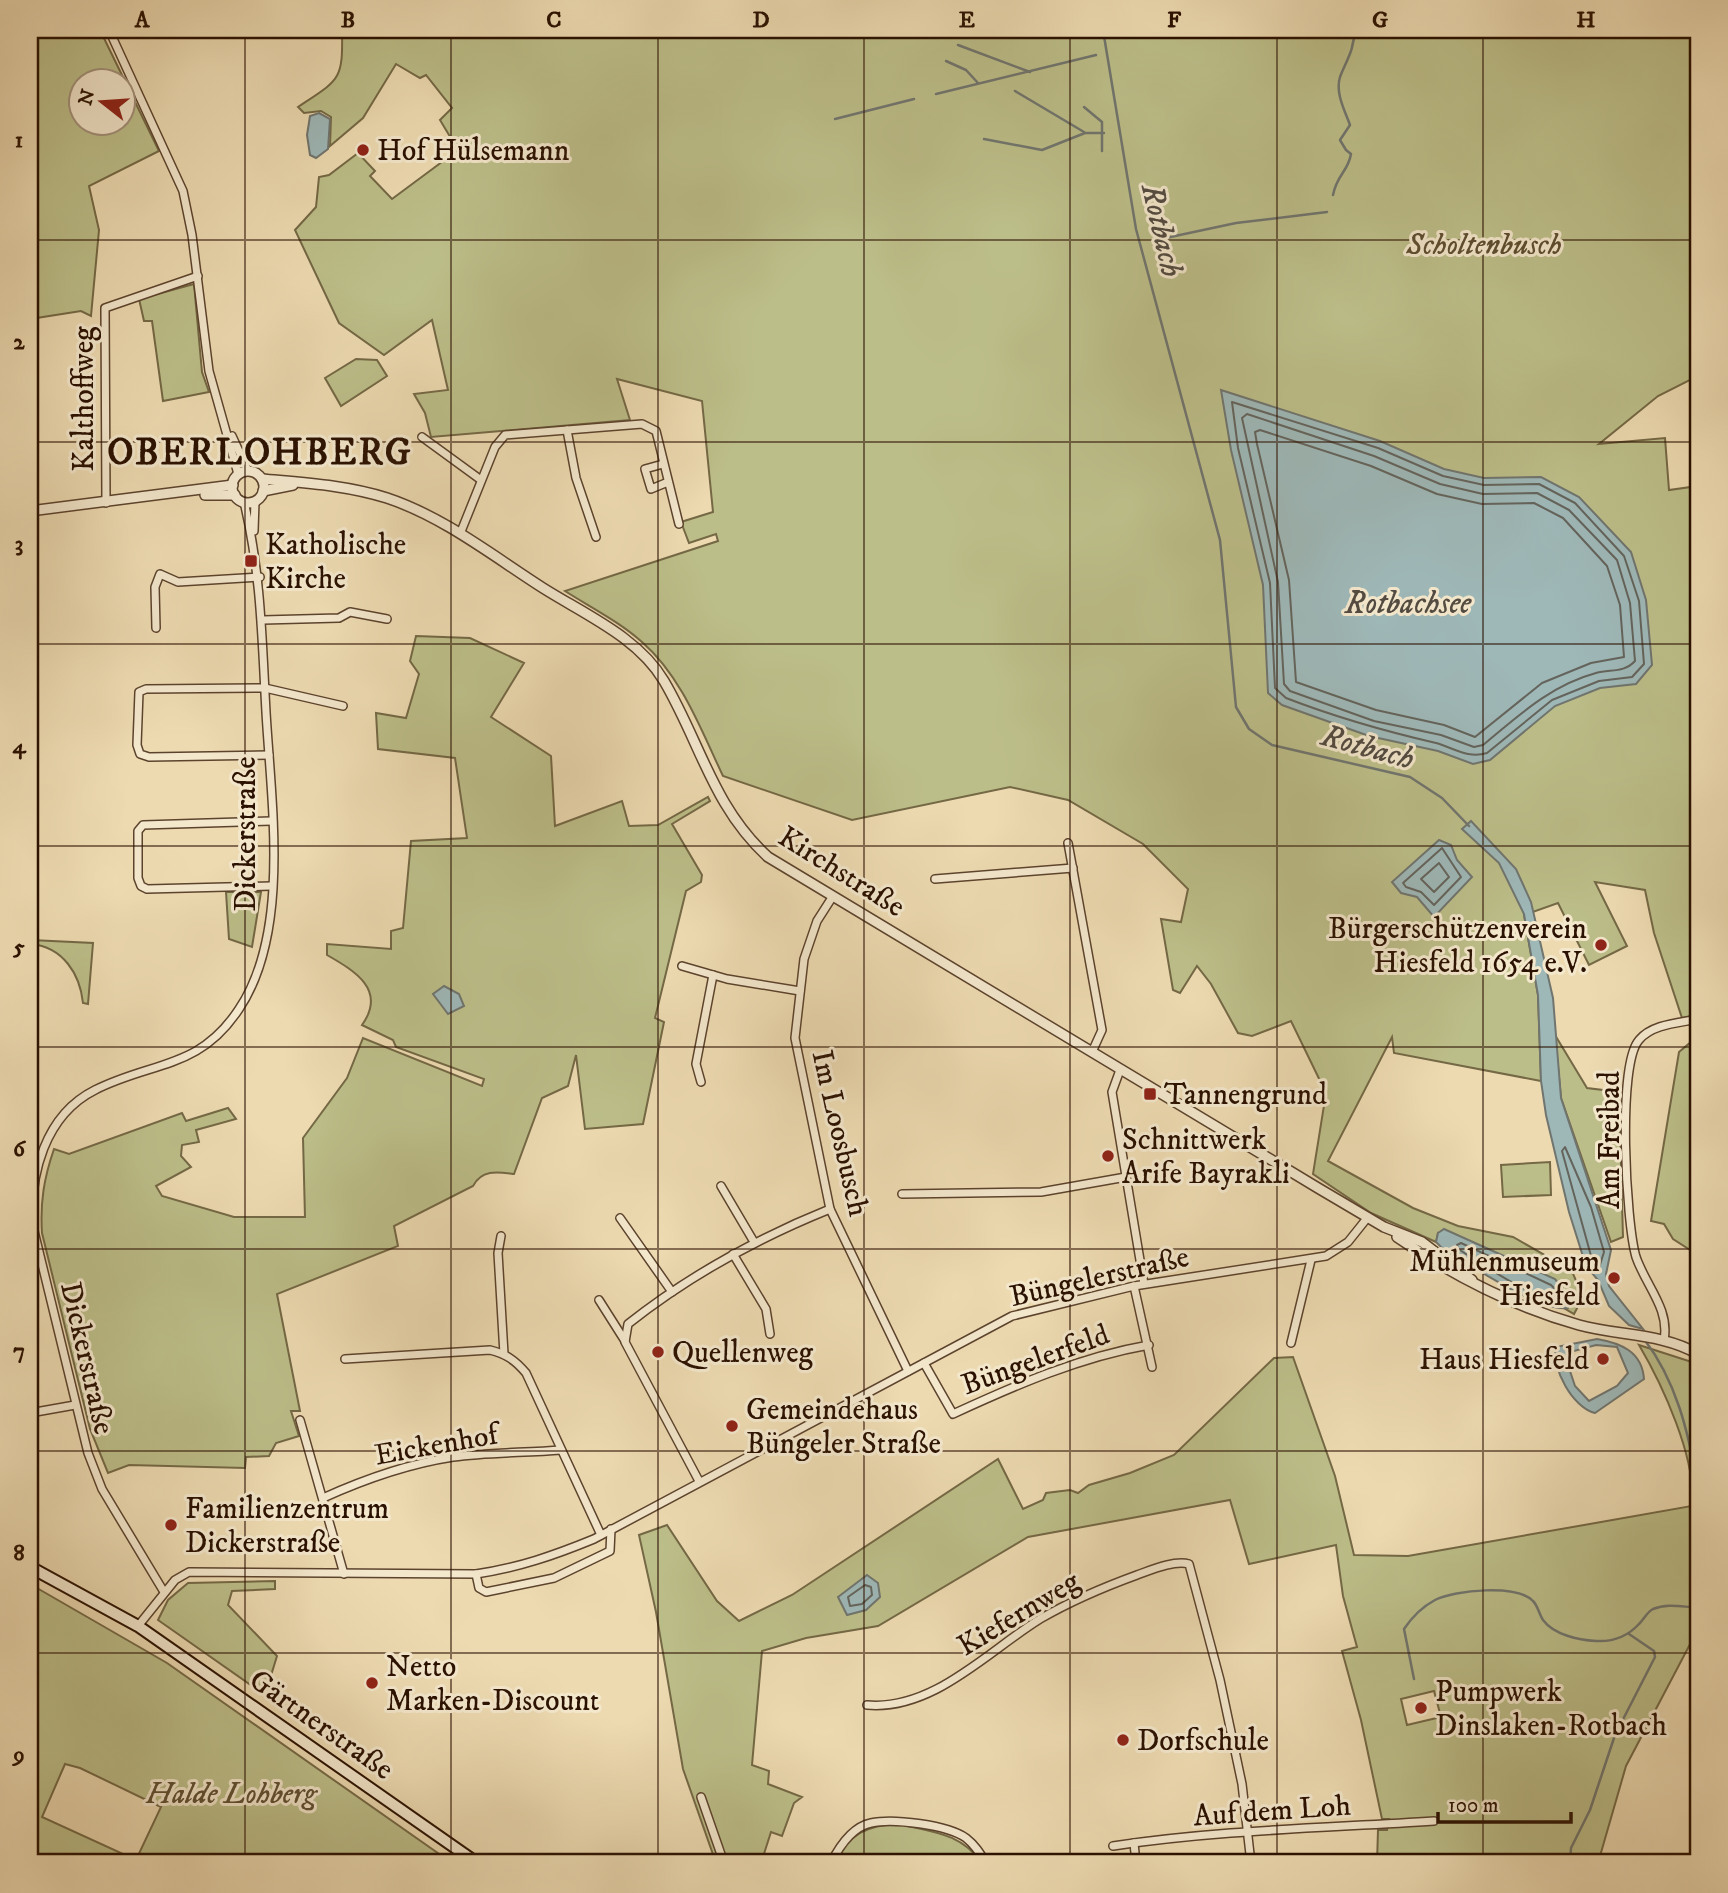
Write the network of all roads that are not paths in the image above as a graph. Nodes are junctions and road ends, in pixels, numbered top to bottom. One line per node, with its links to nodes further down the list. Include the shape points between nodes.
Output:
1 (109, 30): 2 (street, via 183,191)
2 (198, 276): 3 (street, via 209,372); 17 (street, Kalthoffweg, via 105,308)
3 (225, 424): 7 (street); 8 (street)
4 (567, 430): 6 (street, via 642,424 656,431); 10 (street, via 505,435); 22 (street, via 576,478)
5 (422, 437): 10 (street)
6 (663, 464): 11 (street); 11 (street, via 645,469 651,489)
7 (248, 471): 8 (street); 9 (street)
8 (238, 474): 13 (street)
9 (262, 479): 12 (street, Kirchstraße); 14 (street)
10 (481, 480): 20 (street)
11 (668, 482): 19 (street)
12 (309, 483): 14 (street, Kirchstraße); 20 (street, Kirchstraße, via 328,483 388,499)
13 (234, 490): 16 (street); 17 (street)
14 (263, 491): 15 (street)
15 (255, 501): 16 (street); 21 (street, Dickerstraße)
16 (244, 502): 21 (street, Dickerstraße)
17 (106, 503): 18 (street)
18 (30, 512)
19 (679, 524)
20 (460, 534): 35 (street, Kirchstraße, via 613,631 646,658 664,680 730,815 768,857)
21 (253, 535): 23 (street, Dickerstraße)
22 (596, 537)
23 (260, 577): 25 (street, Dickerstraße); 26 (street, via 178,582 160,574 155,587)
24 (387, 619): 25 (street, via 350,612 339,618)
25 (263, 620): 27 (street, Dickerstraße)
26 (156, 628)
27 (265, 688): 28 (street); 29 (street, Dickerstraße); 29 (street, via 139,692 137,745 141,754 149,757)
28 (343, 706)
29 (269, 755): 30 (street, Dickerstraße)
30 (272, 821): 34 (street, Dickerstraße); 34 (street, via 143,825 138,831 138,878 148,889)
31 (1068, 843): 32 (street)
32 (1073, 868): 33 (street); 40 (street, via 1102,1030)
33 (935, 879)
34 (271, 886): 68 (street, Dickerstraße, via 257,976 240,1009 219,1035 174,1062 95,1090 63,1116 43,1151 33,1189 33,1227)
35 (833, 897): 38 (street, Im Loosbusch, via 817,920 804,959); 40 (street, Kirchstraße)
36 (682, 966): 37 (street)
37 (713, 975): 38 (street); 42 (street, via 696,1064)
38 (800, 991): 46 (street, Im Loosbusch, via 795,1038)
39 (1698, 1019): 58 (street, Am Freibad, via 1654,1028 1634,1047 1629,1068 1628,1181 1636,1254 1647,1285 1664,1311)
40 (1092, 1052): 41 (street, Kirchstraße)
41 (1120, 1070): 43 (street, via 1112,1092); 47 (street, Kirchstraße)
42 (701, 1082)
43 (1126, 1177): 45 (street, via 1041,1192); 53 (street)
44 (721, 1186): 50 (street)
45 (902, 1194)
46 (830, 1209): 50 (street); 67 (street, Im Loosbusch)
47 (1367, 1217): 52 (street, Büngelerstraße, via 1338,1250); 58 (street, Kirchstraße, via 1422,1242 1472,1280 1537,1312 1581,1326)
48 (620, 1218): 55 (street)
49 (501, 1236): 62 (street)
50 (754, 1242): 51 (street)
51 (733, 1254): 55 (street); 57 (street, via 766,1309)
52 (1311, 1259): 53 (street, Büngelerstraße); 60 (street)
53 (1144, 1284): 54 (street, Büngelerstraße)
54 (1134, 1286): 61 (street); 65 (street, Büngelerstraße, via 1012,1316)
55 (673, 1292): 59 (street, via 628,1324)
56 (599, 1300): 59 (street)
57 (770, 1334)
58 (1664, 1340): 63 (street, Kirchstraße)
59 (625, 1342): 72 (street)
60 (1292, 1343)
61 (1149, 1345): 65 (street, Büngelerfeld, via 1041,1375 953,1414); 66 (street)
62 (504, 1354): 64 (street, via 490,1350); 71 (street, via 526,1373)
63 (1698, 1354)
64 (345, 1359)
65 (924, 1363): 67 (street, Büngelerstraße)
66 (1152, 1367)
67 (908, 1371): 72 (street, Büngelerstraße)
68 (75, 1405): 69 (street); 79 (street, Dickerstraße, via 102,1489)
69 (30, 1413)
70 (300, 1420): 73 (street)
71 (561, 1450): 73 (street, Eickenhof, via 453,1457 410,1465); 75 (street)
72 (699, 1481): 74 (street, Büngelerstraße)
73 (323, 1498): 77 (street)
74 (611, 1529): 75 (street, Büngelerstraße); 78 (street, via 610,1550 554,1578 486,1592 478,1588)
75 (601, 1535): 78 (street, Büngelerstraße, via 519,1567)
76 (30, 1567): 80 (main road, Gärtnerstraße)
77 (344, 1574): 78 (street, Büngelerstraße); 79 (street, Büngelerstraße, via 189,1572)
78 (476, 1574)
79 (164, 1592): 80 (street, Büngelerstraße)
80 (138, 1626): 87 (main road, Gärtnerstraße)
81 (867, 1705): 84 (street, Kiefernweg, via 889,1707 935,1689 1042,1619 1112,1584 1183,1563 1192,1568 1220,1680)
82 (701, 1797): 88 (street)
83 (1434, 1821): 84 (street, Auf dem Loh)
84 (1248, 1831): 85 (street, Auf dem Loh); 92 (street)
85 (1134, 1843): 86 (street, Auf dem Loh); 91 (street)
86 (1113, 1846)
87 (477, 1863)
88 (724, 1863)
89 (831, 1863): 90 (street, via 854,1832 870,1823 897,1820 963,1836)
90 (986, 1863)
91 (1136, 1863)
92 (1251, 1863)

